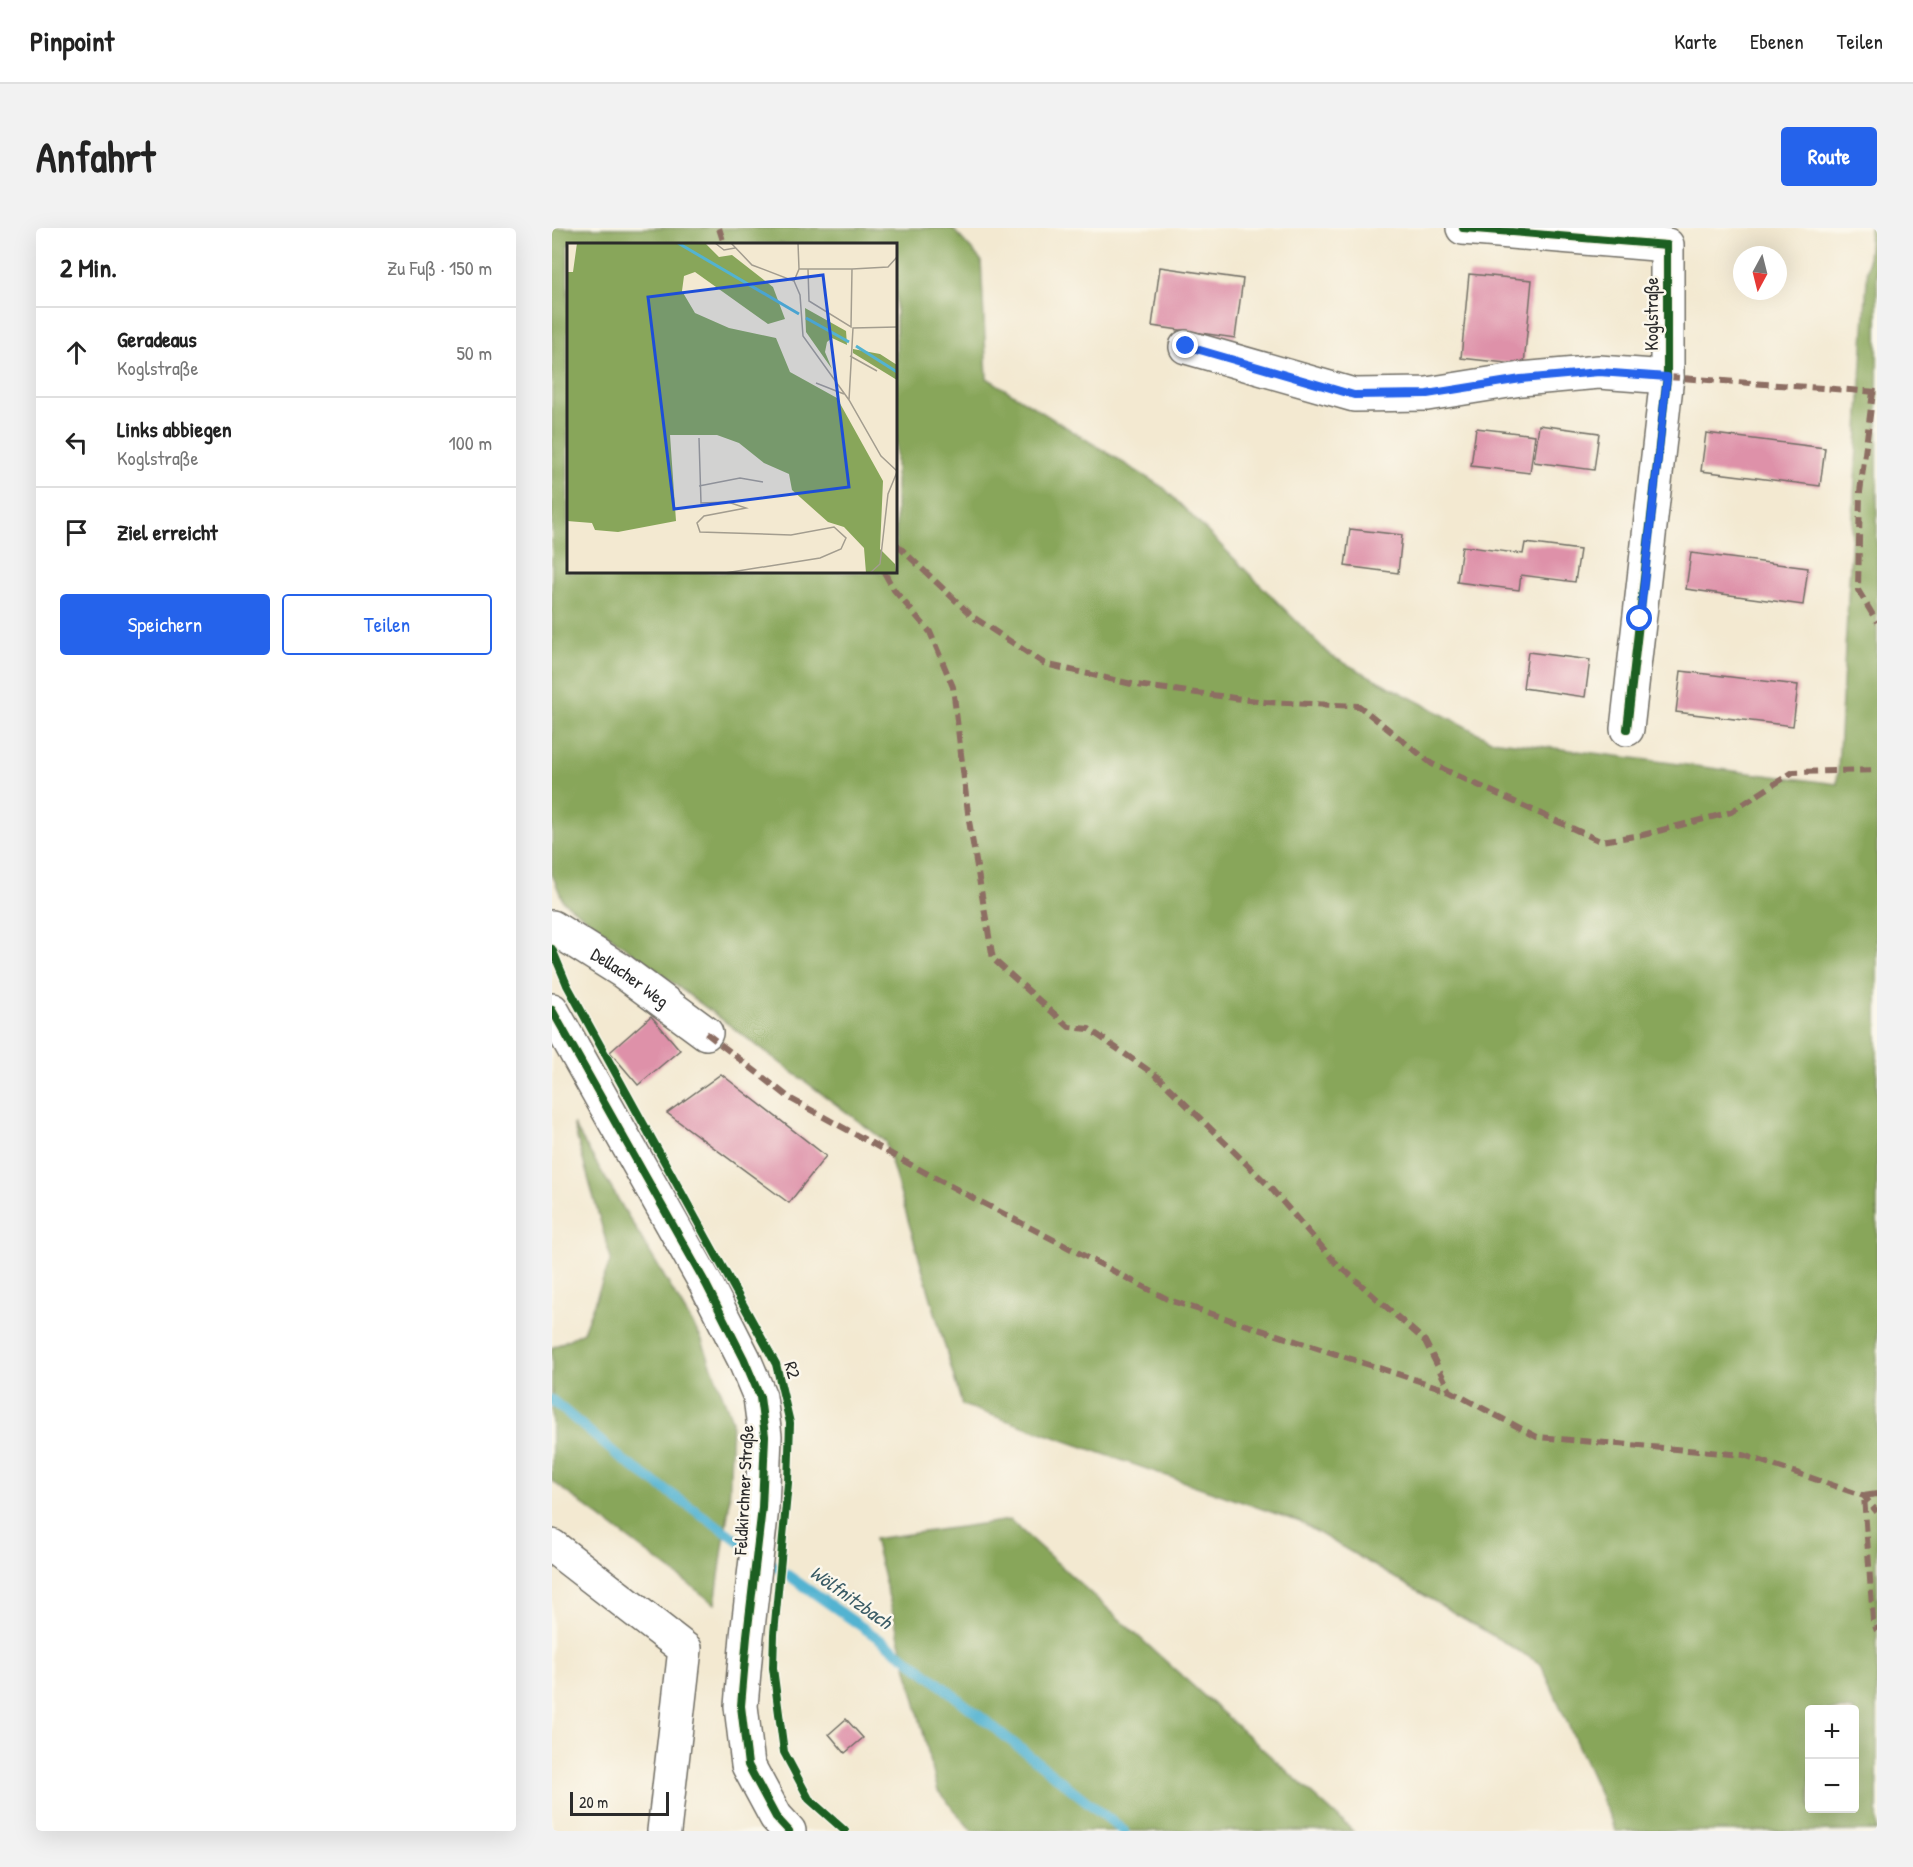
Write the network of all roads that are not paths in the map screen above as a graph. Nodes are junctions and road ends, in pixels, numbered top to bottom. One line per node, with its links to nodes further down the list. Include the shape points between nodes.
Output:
1 (1463, 228): 3 (street, Koglstraße, via 1667,245)
2 (1186, 346): 3 (street, Koglstraße, via 1354,395 1427,394 1599,372)
3 (1667, 377): 4 (street, Koglstraße)
4 (1627, 729)
5 (552, 927): 7 (street, Dellacher Weg, via 622,971)
6 (552, 1010): 9 (street, Feldkirchner Straße, via 706,1284 760,1397 765,1436 762,1508 741,1706 748,1765)
7 (706, 1033)
8 (552, 1546): 10 (street, via 685,1650)
9 (776, 1826)
10 (664, 1831)

